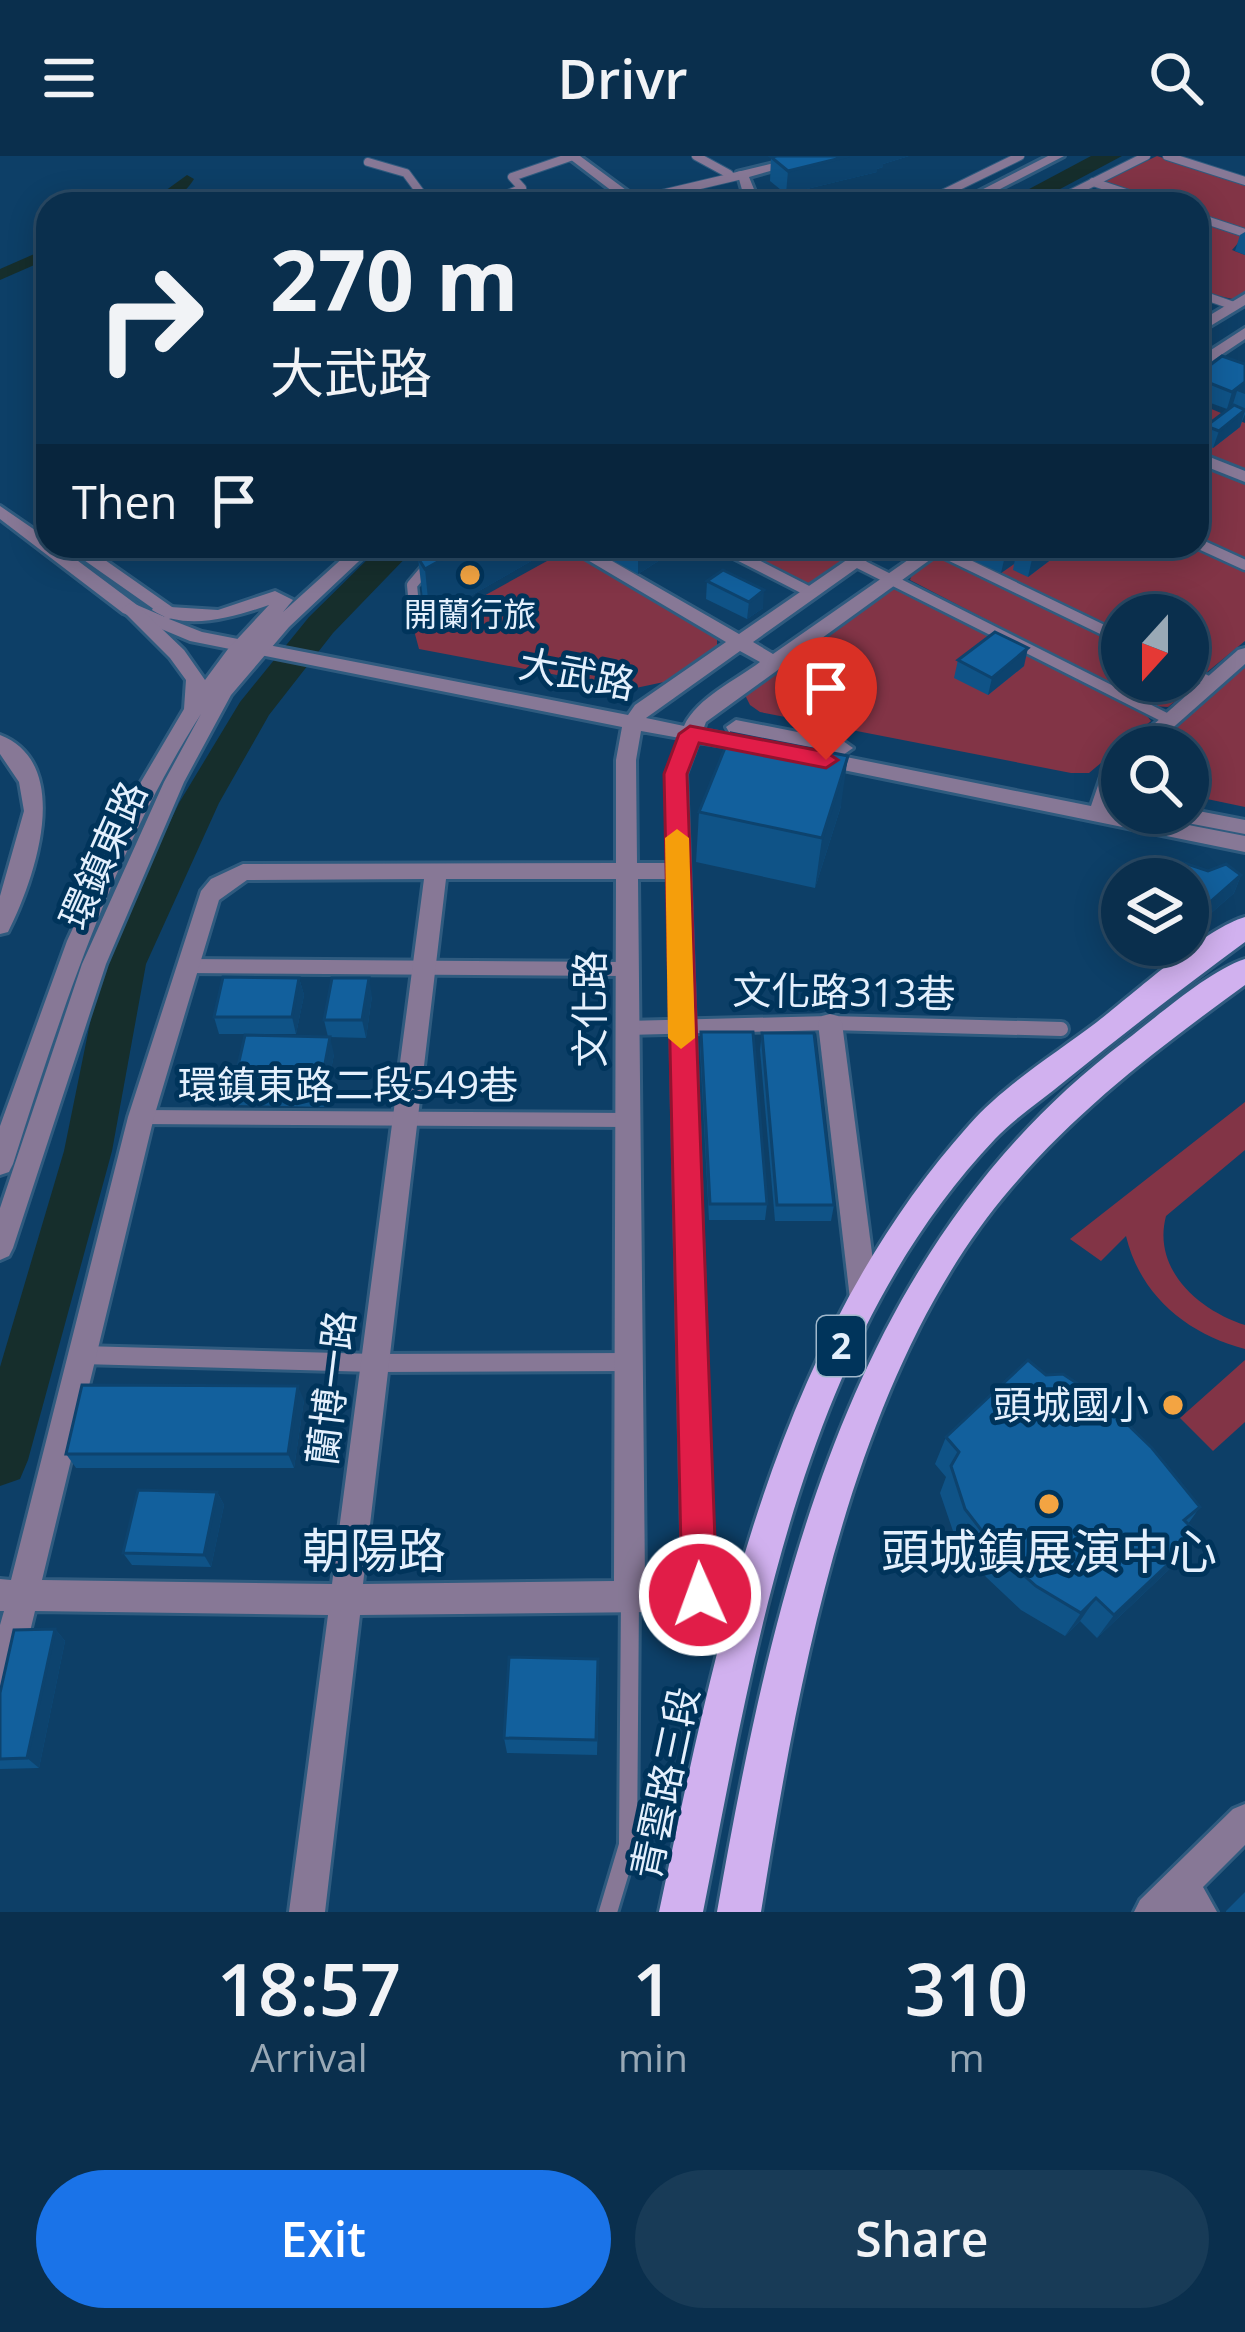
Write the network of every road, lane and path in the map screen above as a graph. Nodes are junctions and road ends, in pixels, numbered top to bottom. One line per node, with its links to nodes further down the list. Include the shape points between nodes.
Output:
1 (818, 156): 11 (street)
2 (1020, 156): 19 (lane)
3 (1058, 156): 20 (street)
4 (1077, 156): 21 (street)
5 (1146, 156): 12 (lane)
6 (1167, 156): 13 (lane)
7 (565, 157): 15 (lane, via 512,177 522,188); 16 (street)
8 (700, 158): 10 (lane); 11 (lane)
9 (368, 162): 14 (lane, via 411,174)
10 (683, 167)
11 (736, 174): 17 (lane); 18 (street)
12 (1093, 182): 22 (lane); 23 (lane)
13 (1245, 182)
14 (425, 192)
15 (513, 192)
16 (614, 192)
17 (670, 192)
18 (746, 192)
19 (946, 192)
20 (985, 192)
21 (1004, 192)
22 (1073, 192)
23 (1123, 192)
24 (1209, 221): 25 (lane)
25 (1245, 232)
26 (1209, 296): 27 (lane)
27 (1239, 302): 28 (street)
28 (1209, 322)
29 (1245, 332): 30 (street)
30 (1209, 357)
31 (1209, 365): 32 (lane)
32 (1226, 368)
33 (1209, 462): 34 (street)
34 (1245, 477)
35 (0, 493): 37 (street)
36 (0, 511): 38 (street, 大武路)
37 (36, 519)
38 (36, 538)
39 (1209, 548): 51 (lane)
40 (62, 558): 55 (street, 大武路)
41 (90, 558): 56 (street, 大武路)
42 (330, 558): 53 (street, 環鎮東路)
43 (353, 558): 60 (street, 環鎮東路)
44 (434, 558): 57 (lane, via 411,582 407,597)
45 (594, 558): 59 (street)
46 (743, 558): 54 (lane)
47 (862, 558): 50 (street)
48 (921, 558): 52 (street)
49 (960, 558): 58 (lane)
50 (856, 562): 52 (lane); 54 (street)
51 (1245, 565)
52 (891, 578): 62 (street); 67 (lane)
53 (299, 586): 56 (street, via 219,616); 60 (street, 環鎮東路)
54 (810, 592): 59 (street)
55 (130, 609): 60 (street, 大武路, via 156,623); 65 (street, via 196,680)
56 (161, 610): 60 (street, 大武路)
57 (416, 616)
58 (1101, 628)
59 (738, 640): 62 (street); 66 (street)
60 (263, 643): 65 (street, 環鎮東路); 66 (street, 大武路); 97 (street, 環鎮東路, via 223,692 121,898)
61 (1245, 654): 64 (street)
62 (772, 661): 68 (street)
63 (1209, 682): 64 (lane)
64 (1212, 683): 67 (street)
65 (192, 708): 96 (street, 環鎮東路, via 97,902)
66 (637, 716): 68 (street, 大武路); 79 (street, 文化路, via 626,760)
67 (1170, 720): 69 (street)
68 (694, 726): 71 (street, 大武路); 80 (street, via 676,774)
69 (1163, 726)
70 (0, 742): 78 (street, via 34,798)
71 (1101, 804)
72 (1209, 820): 73 (street)
73 (1245, 827)
74 (1200, 834): 75 (street, 大武路)
75 (1216, 839): 76 (street, 大武路); 77 (street)
76 (1245, 844)
77 (1245, 860)
78 (10, 869): 82 (street)
79 (626, 870): 80 (street); 81 (street); 86 (street, 文化路)
80 (677, 871): 89 (street)
81 (436, 874): 84 (street, via 230,876 209,896); 85 (street, 蘭博一路)
82 (0, 926)
83 (1245, 927): 92 (main road, 青雲路三段 / 2, via 1100,1034)
84 (186, 966): 85 (lane); 93 (street)
85 (422, 969): 86 (lane); 94 (street, 蘭博一路)
86 (626, 969): 90 (street, 文化路)
87 (1245, 970): 92 (main road, 青雲路三段 / 2, via 1102,1074)
88 (830, 1023): 89 (lane, 文化路313巷); 91 (lane, 文化路313巷); 98 (street)
89 (681, 1024): 90 (lane, 文化路313巷); 103 (street)
90 (626, 1028): 95 (street, 文化路)
91 (1061, 1029)
92 (1039, 1109): 98 (main road, 青雲路三段 / 2, via 982,1131 916,1214); 113 (main road, 青雲路三段 / 2, via 878,1368 814,1556)
93 (141, 1117): 94 (lane, 環鎮東路二段549巷); 99 (street)
94 (403, 1118): 95 (lane, 環鎮東路二段549巷); 101 (street, 蘭博一路)
95 (626, 1120): 100 (street, 文化路)
96 (0, 1164)
97 (0, 1248)
98 (864, 1299): 104 (main road, 青雲路三段 / 2, via 812,1405)
99 (82, 1355): 101 (lane); 102 (street)
100 (627, 1362): 101 (lane); 106 (street, 文化路)
101 (374, 1363): 105 (street, 蘭博一路)
102 (12, 1594): 105 (street, 朝陽路); 107 (street)
103 (700, 1595): 104 (street, 朝陽路); 106 (street, 朝陽路)
104 (748, 1595): 112 (main road, 青雲路三段 / 2)
105 (345, 1600): 106 (street, 朝陽路); 110 (street, 蘭博一路)
106 (630, 1600): 111 (lane, via 628,1845)
107 (0, 1689)
108 (1245, 1821): 109 (street)
109 (1190, 1899): 114 (street)
110 (307, 1912)
111 (608, 1912)
112 (681, 1912)
113 (739, 1912)
114 (1152, 1912)

